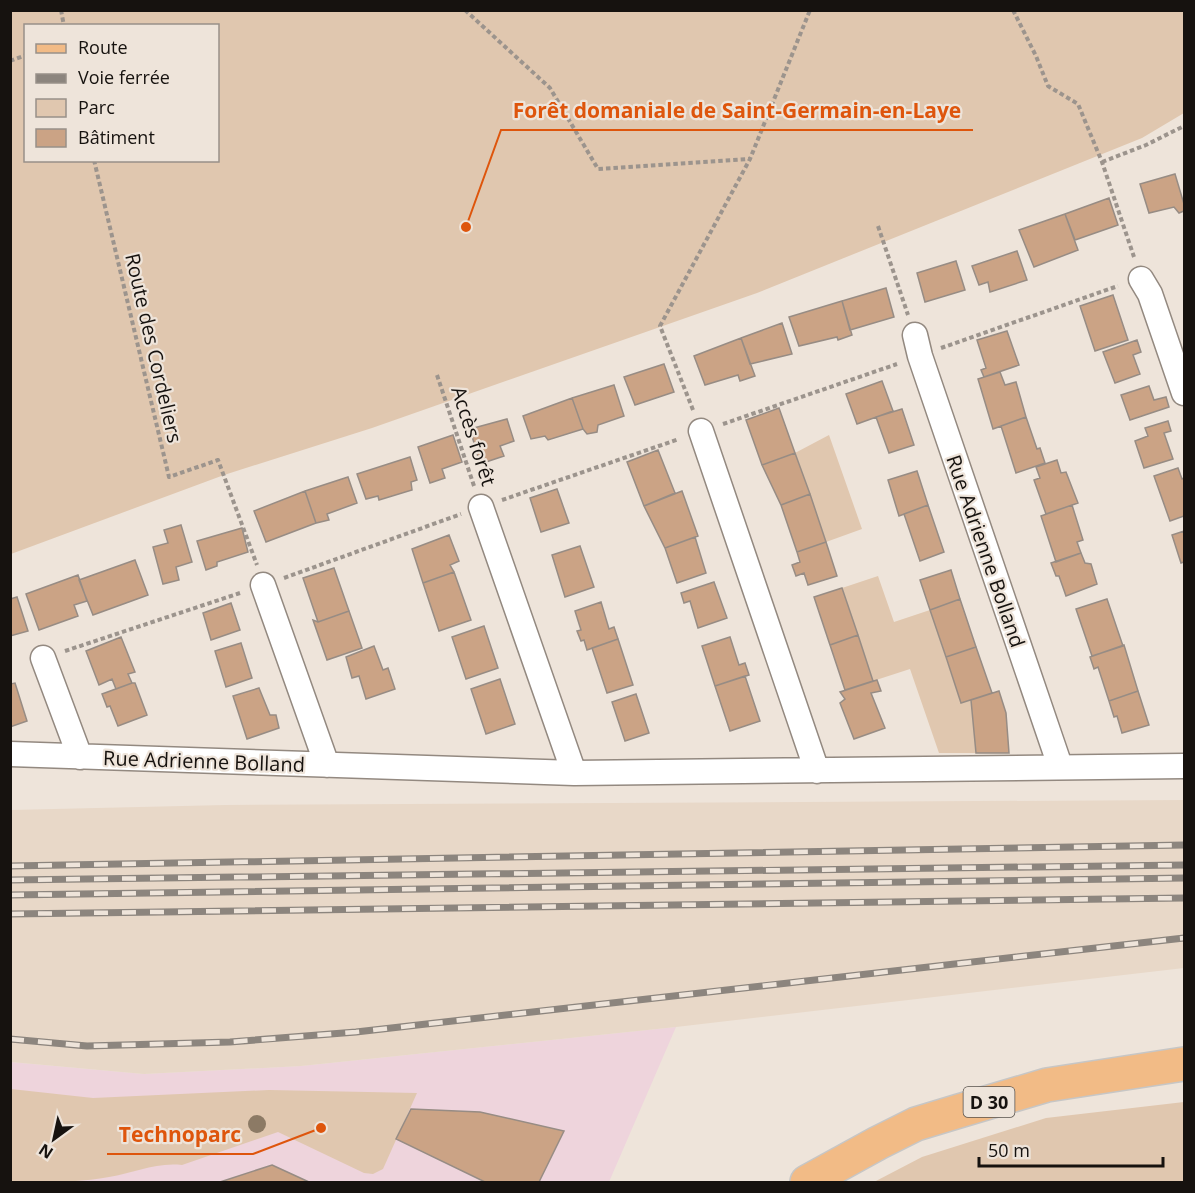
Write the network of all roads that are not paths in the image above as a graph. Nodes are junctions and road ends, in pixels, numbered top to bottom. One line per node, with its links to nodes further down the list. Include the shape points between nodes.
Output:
1 (1141, 279): 3 (street)
2 (915, 335): 11 (street, Rue Adrienne Bolland)
3 (1185, 393)
4 (701, 431): 13 (street)
5 (481, 507): 14 (street)
6 (262, 585): 10 (street, Rue Adrienne Bolland)
7 (43, 658): 9 (street, Rue Adrienne Bolland)
8 (10, 754): 9 (street, Rue Adrienne Bolland)
9 (80, 757): 10 (street, Rue Adrienne Bolland)
10 (327, 765): 14 (street, Rue Adrienne Bolland)
11 (1060, 766): 12 (street, Rue Adrienne Bolland); 13 (street, Rue Adrienne Bolland)
12 (1185, 766)
13 (817, 771): 14 (street, Rue Adrienne Bolland)
14 (574, 773)
15 (1185, 1064): 16 (main road, D 30, via 1047,1085 958,1110 916,1124)
16 (807, 1182)

